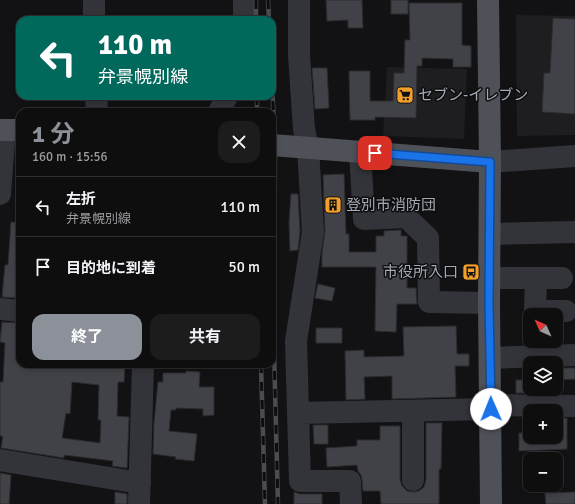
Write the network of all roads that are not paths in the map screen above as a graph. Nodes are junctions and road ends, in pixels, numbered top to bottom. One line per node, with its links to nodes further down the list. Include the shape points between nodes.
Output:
1 (94, 0): 5 (street)
2 (244, 0): 6 (street)
3 (299, 0): 9 (street, via 299,54 304,129)
4 (488, 0): 12 (main road)
5 (94, 16)
6 (244, 16)
7 (8, 130): 13 (street)
8 (276, 145): 9 (main road)
9 (308, 148): 10 (main road); 29 (street, via 313,232 296,341)
10 (360, 152): 12 (main road); 19 (street, via 364,219 406,217 428,238 429,302)
11 (575, 156): 12 (street)
12 (490, 162): 15 (main road)
13 (0, 194)
14 (575, 232): 15 (street)
15 (490, 234): 16 (main road)
16 (490, 278): 17 (street); 19 (main road)
17 (536, 278): 18 (street); 22 (street, via 535,311)
18 (562, 278)
19 (489, 303): 24 (main road)
20 (0, 309): 21 (street)
21 (16, 311)
22 (566, 311)
23 (575, 355): 24 (street)
24 (490, 358): 27 (main road)
25 (143, 368): 32 (street)
26 (575, 406): 27 (street)
27 (491, 407): 28 (street); 35 (main road)
28 (413, 411): 29 (street); 31 (street)
29 (298, 413): 34 (street, via 300,481 350,481)
30 (0, 460): 32 (street)
31 (413, 480)
32 (140, 482): 33 (street)
33 (139, 504)
34 (351, 504)
35 (491, 504)

